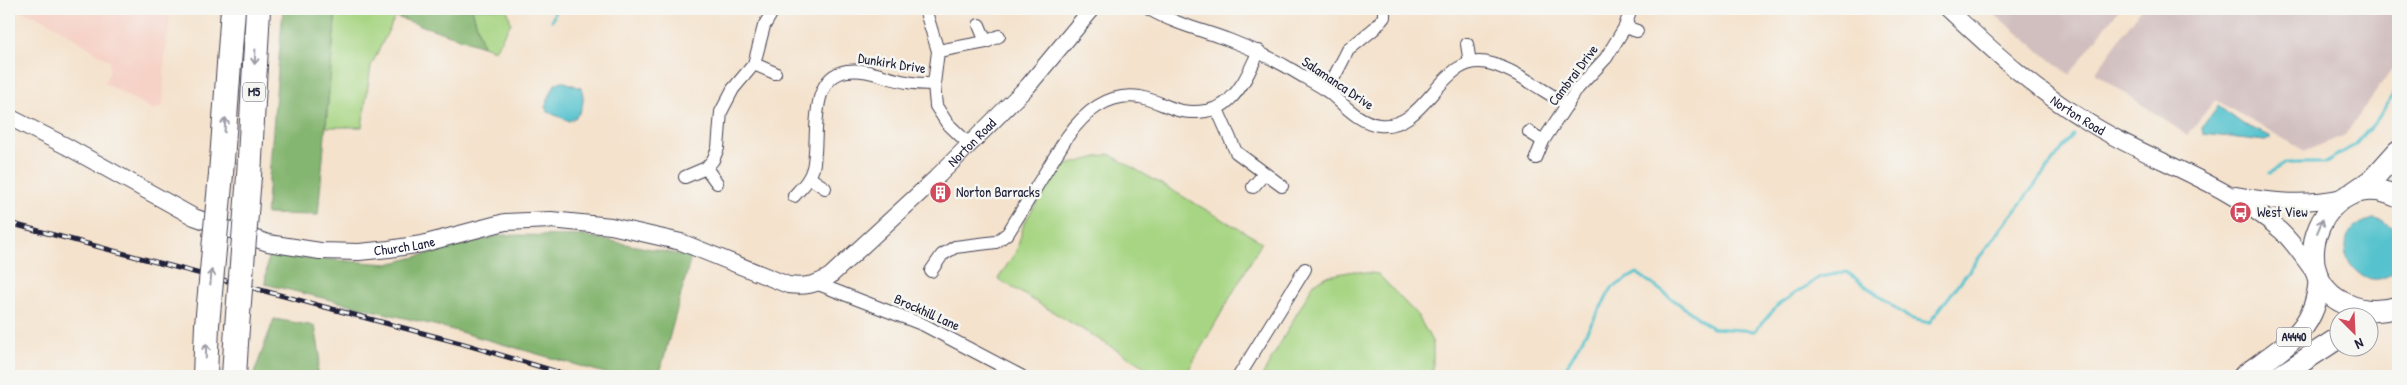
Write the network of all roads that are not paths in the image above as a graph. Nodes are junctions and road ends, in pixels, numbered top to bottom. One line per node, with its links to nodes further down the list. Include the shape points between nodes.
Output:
1 (233, 9): 48 (highway, M5, one-way to 1, bridge, via 206,325)
2 (258, 9): 49 (highway, M5, one-way to 49, bridge, via 250,176)
3 (774, 9): 17 (street, via 764,26)
4 (925, 9): 15 (street)
5 (1092, 9): 26 (street, Norton Road, via 1028,86)
6 (1149, 9): 14 (street, Salamanca Drive, via 1196,30)
7 (1384, 9): 20 (street, via 1384,17 1375,28 1348,50)
8 (1631, 9): 21 (street, Cambrai Drive, via 1631,29 1578,88)
9 (1948, 9): 37 (street, Norton Road, via 2014,68 2080,118 2120,142)
10 (979, 25): 12 (street)
11 (999, 36): 12 (street)
12 (986, 42): 15 (street)
13 (1467, 44): 16 (street)
14 (1258, 51): 20 (street, Salamanca Drive); 22 (street, via 1243,84)
15 (938, 52): 19 (street)
16 (1470, 63): 20 (street, Salamanca Drive, via 1442,81 1416,113 1402,122 1380,126 1362,120); 21 (street, via 1491,64)
17 (754, 64): 18 (street); 29 (street, via 733,89 721,112 718,148)
18 (774, 73)
19 (934, 84): 26 (street, via 936,106 946,123); 32 (street, Dunkirk Drive, via 907,82 862,71 845,71 830,80 821,96 816,118 814,166)
20 (1327, 91)
21 (1568, 105): 25 (street, Cambrai Drive)
22 (1217, 108): 30 (street, via 1236,152); 42 (street, via 1184,112 1140,97 1103,102 1078,121 1008,233 996,242 955,247 942,255)
23 (9, 117): 44 (street, Church Lane, via 194,217 268,243 320,251 379,250 422,244 505,222 551,220 638,231 681,242 788,285)
24 (1529, 132): 25 (street)
25 (1543, 141): 28 (street, Cambrai Drive)
26 (970, 145): 44 (street, Norton Road, via 838,270)
27 (2398, 151): 38 (highway, via 2373,178)
28 (1536, 158)
29 (706, 168): 31 (street); 33 (street)
30 (1264, 174): 34 (street); 35 (street)
31 (685, 178)
32 (810, 178): 36 (street); 39 (street)
33 (717, 183)
34 (1282, 186)
35 (1254, 187)
36 (825, 188)
37 (2226, 193): 38 (street, Norton Road, via 2294,203); 43 (street, Norton Road, via 2281,232)
38 (2349, 195): 40 (highway, via 2377,190); 43 (highway, one-way to 38, via 2315,263 2317,232 2331,207)
39 (794, 196)
40 (2398, 197)
41 (1305, 269): 51 (street)
42 (931, 271)
43 (2318, 279): 45 (highway, via 2328,293 2354,308); 52 (highway, A4440, via 2318,297 2313,314 2302,330)
44 (818, 284): 50 (street, Brockhill Lane, via 924,325)
45 (2393, 308): 46 (highway)
46 (2380, 315)
47 (2330, 343): 53 (highway, A4440)
48 (205, 376)
49 (234, 376)
50 (1021, 376)
51 (1239, 376)
52 (2244, 376)
53 (2280, 376)

